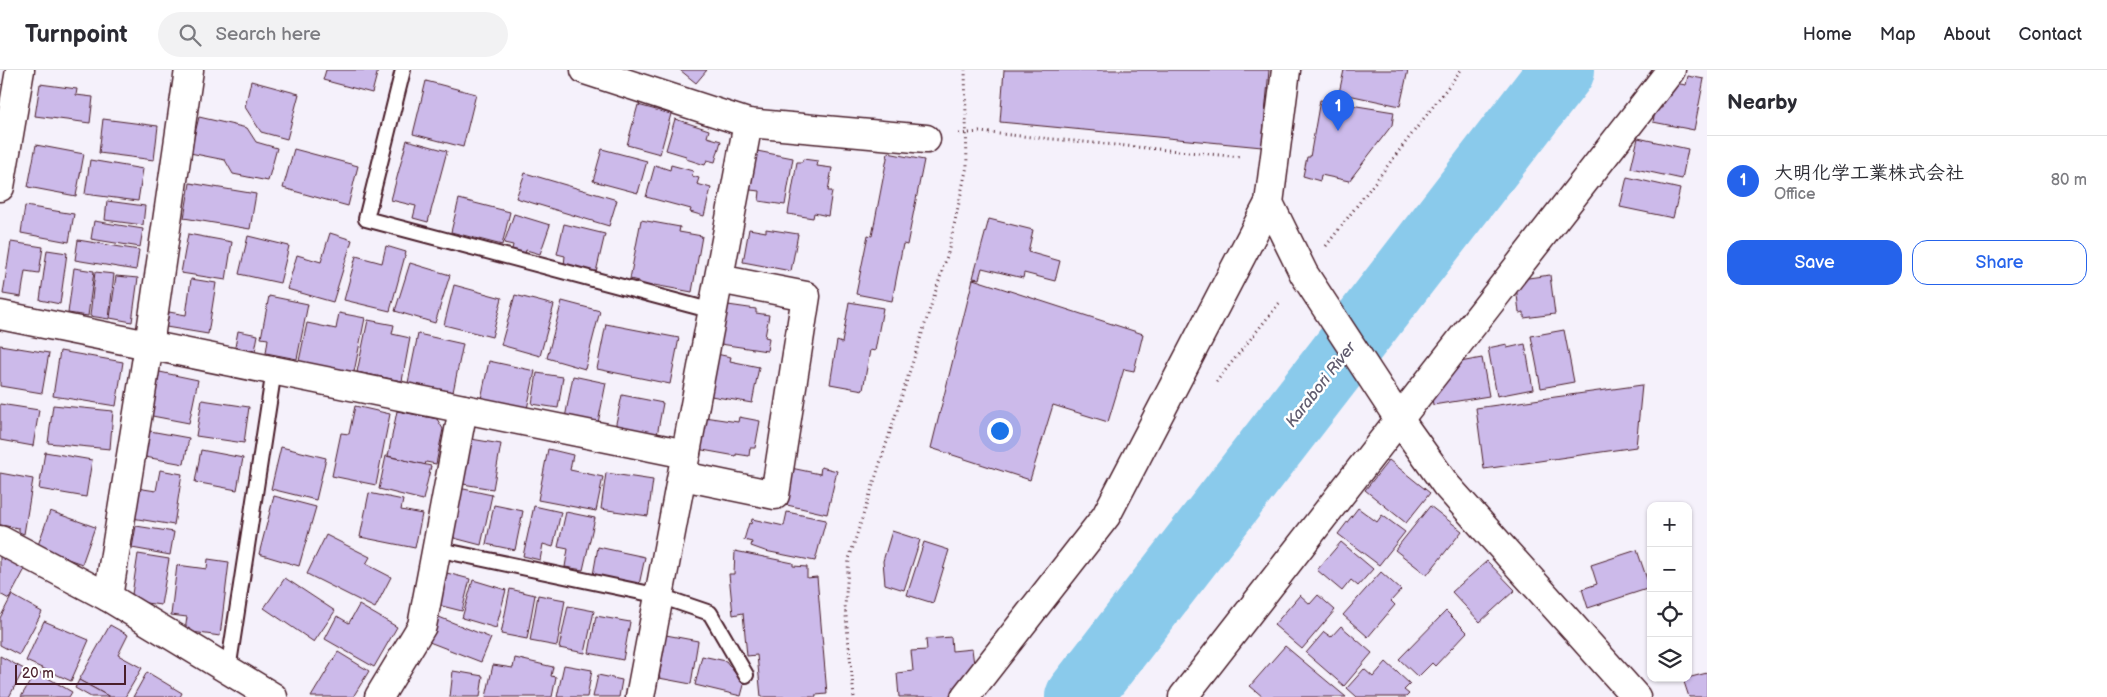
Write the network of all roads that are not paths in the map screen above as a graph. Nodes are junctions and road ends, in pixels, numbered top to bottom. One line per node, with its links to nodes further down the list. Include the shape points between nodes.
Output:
1 (20, 70): 9 (street)
2 (189, 70): 14 (street)
3 (403, 70): 12 (lane, via 366,219)
4 (585, 70): 7 (street)
5 (1286, 70): 10 (street)
6 (1671, 70): 17 (street)
7 (748, 123): 8 (street); 11 (street)
8 (926, 139)
9 (0, 187)
10 (1269, 204): 17 (street, via 1308,280); 28 (street, via 1106,516)
11 (719, 279): 12 (street); 18 (street, via 806,296 775,495)
12 (713, 311): 18 (street)
13 (0, 315): 14 (street)
14 (149, 345): 15 (street); 22 (street)
15 (274, 370): 16 (street); 23 (lane)
16 (463, 409): 18 (street); 20 (street)
17 (1399, 420): 29 (street); 30 (street, via 1446,485)
18 (684, 465): 21 (street)
19 (0, 540): 22 (street)
20 (436, 549): 21 (lane); 26 (street, via 422,626)
21 (660, 596): 24 (lane, via 710,613); 27 (street)
22 (108, 597): 23 (street)
23 (228, 670): 25 (street)
24 (746, 674)
25 (273, 697)
26 (380, 697)
27 (640, 697)
28 (965, 697)
29 (1183, 697)
30 (1636, 697)

